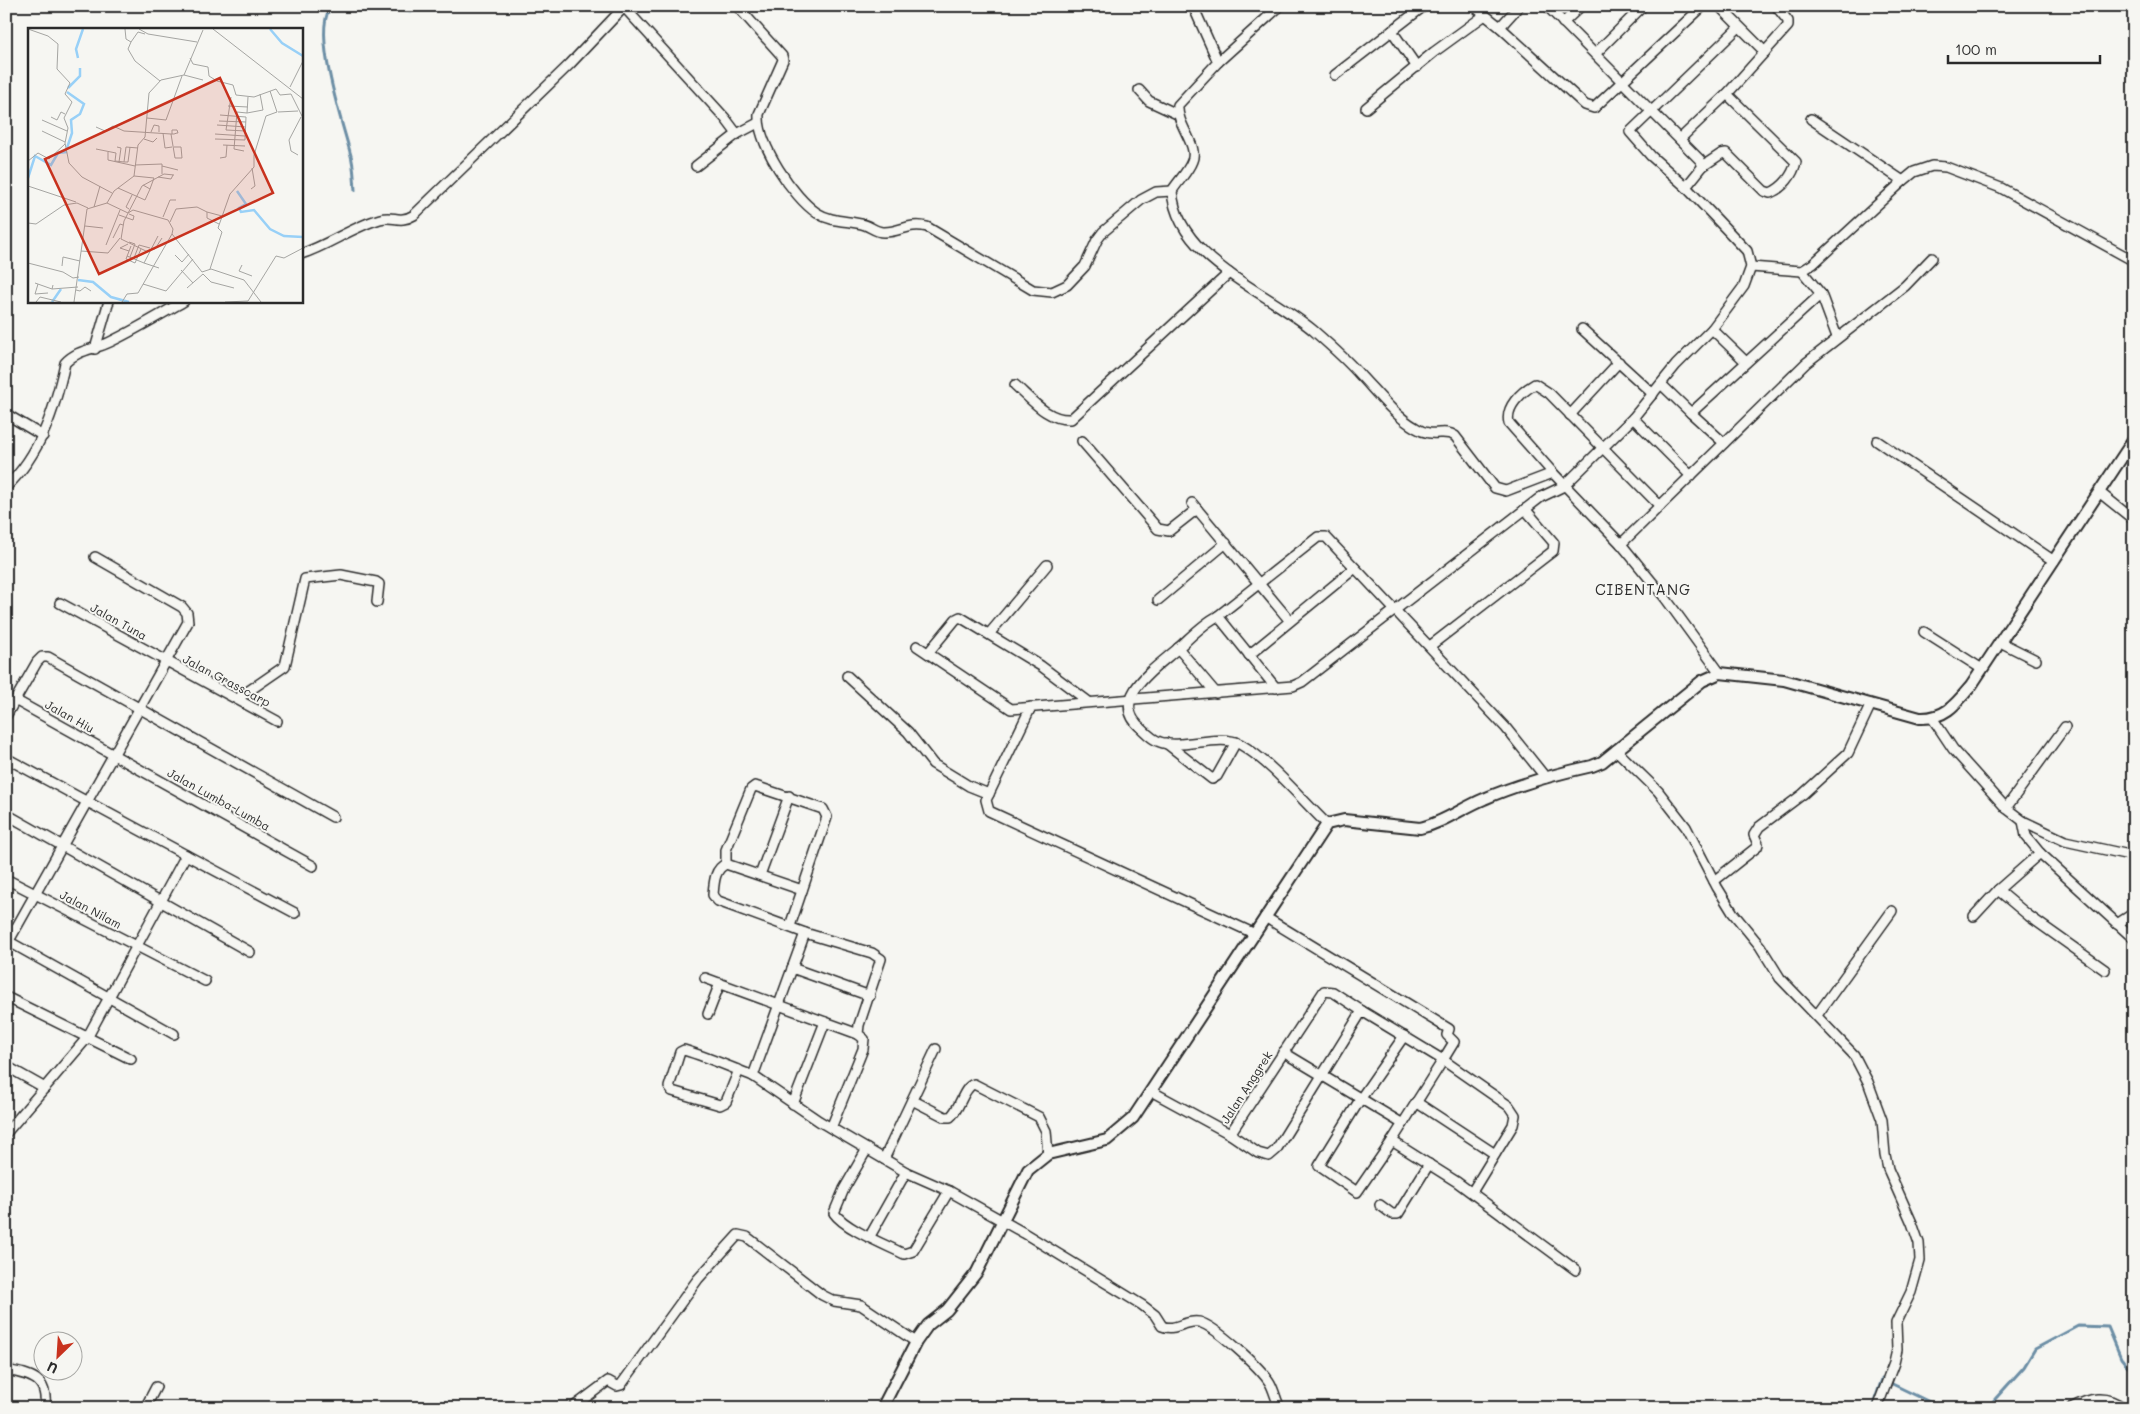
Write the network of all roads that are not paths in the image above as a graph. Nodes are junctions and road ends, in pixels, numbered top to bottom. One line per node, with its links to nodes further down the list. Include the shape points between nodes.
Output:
1 (737, 6): 31 (street, via 782,56)
2 (1193, 6): 21 (street)
3 (1280, 6): 21 (street)
4 (1424, 6): 18 (street)
5 (1474, 6): 14 (street)
6 (1519, 6): 16 (street)
7 (1547, 6): 15 (street)
8 (1581, 6): 15 (street)
9 (1643, 6): 20 (street)
10 (1703, 6): 24 (street)
11 (1719, 6): 17 (street)
12 (1776, 6): 19 (street, via 1789,25)
13 (625, 7): 32 (street); 39 (street, via 414,215 405,220 383,218)
14 (1485, 15): 16 (street); 22 (street)
15 (1563, 23): 20 (street)
16 (1500, 27): 24 (street, via 1589,108 1597,106)
17 (1739, 27): 19 (street); 28 (street)
18 (1392, 31): 22 (street); 23 (street)
19 (1765, 52): 26 (street)
20 (1595, 54): 24 (street)
21 (1218, 62): 29 (street, via 1181,100)
22 (1417, 66): 27 (street)
23 (1334, 75)
24 (1622, 82): 28 (street)
25 (1139, 90): 29 (street, via 1148,102)
26 (1727, 94): 33 (street); 35 (street, via 1796,162 1782,185 1770,193 1764,191 1726,153)
27 (1366, 108)
28 (1650, 110): 33 (street); 37 (street, via 1630,134)
29 (1177, 114): 38 (street, via 1194,155)
30 (1810, 119): 36 (street)
31 (758, 123): 32 (street); 38 (street, via 769,151 799,199 818,214 828,219 865,225 880,232 917,224 1038,292 1052,292 1074,279 1085,266 1103,232 1140,200 1156,192)
32 (737, 134): 34 (street)
33 (1680, 139): 35 (street)
34 (696, 166)
35 (1703, 166): 37 (street)
36 (1903, 181): 41 (street, via 1914,172 1932,166 1946,167 2001,188); 43 (street)
37 (1686, 187): 42 (street, via 1747,251)
38 (1172, 191): 44 (street, via 1182,225)
39 (302, 254)
40 (1932, 258): 50 (street, via 1905,286)
41 (2134, 261)
42 (1751, 267): 43 (street); 49 (street, via 1744,286)
43 (1802, 271): 45 (street)
44 (1229, 273): 55 (street, via 1071,419 1047,414); 67 (street, via 1315,331 1403,420 1426,434 1447,432 1455,436 1495,488 1506,491)
45 (1821, 294): 50 (street); 53 (street)
46 (109, 302): 51 (street)
47 (182, 302): 51 (street)
48 (1582, 328): 52 (street)
49 (1712, 329): 53 (street); 54 (street)
50 (1837, 338): 65 (street)
51 (95, 349): 61 (street, via 73,354 65,363)
52 (1619, 362): 56 (street); 59 (street)
53 (1746, 362): 57 (street)
54 (1661, 384): 56 (street); 57 (street)
55 (1015, 385)
56 (1653, 394): 60 (street)
57 (1691, 413): 65 (street)
58 (6, 414): 61 (street)
59 (1570, 415): 66 (street); 67 (street, via 1549,393 1535,384 1515,402 1508,416 1509,423)
60 (1633, 418): 66 (street); 68 (street)
61 (43, 436): 70 (street, via 30,460)
62 (2134, 439): 71 (street)
63 (1082, 441): 75 (street, via 1158,529 1169,532 1195,506)
64 (1877, 441): 78 (street)
65 (1724, 443): 68 (street)
66 (1603, 449): 69 (street); 72 (street)
67 (1553, 473): 69 (street)
68 (1691, 476): 72 (street)
69 (1564, 486): 73 (street); 76 (street)
70 (6, 487)
71 (2099, 492): 74 (street); 78 (street)
72 (1660, 506): 76 (street)
73 (1525, 509): 85 (street); 92 (street, via 1554,544 1554,549)
74 (2134, 520)
75 (1226, 543): 81 (street); 82 (street)
76 (1621, 544): 99 (street)
77 (95, 557): 97 (street, via 186,611 188,622)
78 (2054, 561): 90 (street)
79 (1047, 565): 89 (street)
80 (1355, 568): 81 (street, via 1328,538 1318,536); 85 (street); 87 (street)
81 (1258, 584): 86 (street); 87 (street)
82 (1158, 600)
83 (377, 602): 103 (street, via 380,584 376,582 341,576 306,579 285,666)
84 (60, 603): 97 (street, Jalan Tuna)
85 (1396, 611): 92 (street); 101 (street, via 1302,682)
86 (1218, 616): 93 (street); 95 (street)
87 (1290, 621): 95 (street)
88 (1924, 632): 98 (street)
89 (989, 634): 94 (street, via 957,618); 106 (street, via 1041,666)
90 (2000, 642): 96 (street); 98 (street)
91 (917, 646): 94 (street)
92 (1430, 646): 119 (street, via 1506,728)
93 (1178, 648): 102 (street); 104 (street, via 1142,679)
94 (928, 653): 108 (street, via 1007,708)
95 (1248, 655): 101 (street)
96 (2036, 660)
97 (165, 661): 103 (street, Jalan Grasscarp); 109 (street)
98 (1982, 669): 111 (street, via 1956,704)
99 (1720, 673): 107 (street, via 1784,680); 116 (street, via 1702,681)
100 (847, 676): 120 (street, via 908,732 933,764 968,786)
101 (1276, 688): 102 (street)
102 (1216, 692): 104 (street)
103 (237, 699): 112 (street, Jalan Grasscarp)
104 (1131, 699): 106 (street); 115 (street, via 1129,715 1134,722)
105 (15, 700): 109 (street, via 37,662 48,657); 110 (street); 117 (street, Jalan Hiu)
106 (1089, 702): 108 (street)
107 (1871, 704): 111 (street); 136 (street, via 1848,753 1803,794 1759,827 1754,835 1757,847)
108 (1031, 707): 120 (street)
109 (138, 708): 117 (street); 125 (street)
110 (6, 716)
111 (1933, 719): 123 (street, via 1946,740)
112 (276, 721)
113 (2065, 728): 123 (street)
114 (1236, 742): 115 (street); 115 (street, via 1218,776 1212,779); 127 (street, via 1262,761)
115 (1166, 744)
116 (1616, 750): 119 (street, via 1602,762); 136 (street, via 1658,791 1686,827)
117 (113, 754): 122 (street); 133 (street, Jalan Lumba-Lumba)
118 (6, 758): 122 (street)
119 (1546, 778): 127 (street, via 1484,799 1433,825 1420,828 1344,820)
120 (989, 794): 149 (street, via 987,808 1004,819)
121 (790, 796): 132 (street, via 760,786 751,789 726,850); 134 (street); 137 (street, via 823,809 826,814)
122 (87, 802): 128 (street); 130 (street)
123 (2006, 808): 126 (street)
124 (6, 814): 128 (street)
125 (334, 817)
126 (2024, 821): 129 (street, via 2026,836); 131 (street, via 2065,841)
127 (1327, 824): 145 (street)
128 (62, 845): 139 (street); 140 (street)
129 (2040, 853): 138 (street); 146 (street)
130 (186, 855): 140 (street); 142 (street)
131 (2134, 856)
132 (726, 864): 134 (street); 147 (street, via 718,869 713,889 715,899)
133 (313, 866)
134 (760, 875): 137 (street)
135 (6, 879): 139 (street, Jalan Nilam)
136 (1714, 881): 165 (street, via 1780,978)
137 (802, 890): 147 (street)
138 (1998, 890): 144 (street); 155 (street)
139 (35, 894): 151 (street); 152 (street, Jalan Nilam)
140 (162, 901): 152 (street); 153 (street)
141 (1892, 911): 165 (street)
142 (296, 913)
143 (2134, 913): 146 (street)
144 (1974, 916)
145 (1265, 917): 149 (street); 174 (street, via 1449,1029 1447,1035 1454,1042)
146 (2117, 924): 150 (street)
147 (790, 926): 148 (street)
148 (805, 933): 154 (street); 159 (street, via 880,957)
149 (1253, 933): 180 (street)
150 (2134, 939)
151 (7, 942): 161 (street)
152 (136, 946): 157 (street, Jalan Nilam); 161 (street)
153 (250, 952)
154 (792, 968): 159 (street); 162 (street)
155 (2106, 970)
156 (705, 978): 158 (street)
157 (205, 981)
158 (720, 984): 162 (street); 164 (street)
159 (870, 996): 168 (street)
160 (6, 997): 170 (street)
161 (109, 997): 167 (street); 170 (street)
162 (779, 1005): 166 (street); 177 (street)
163 (1362, 1011): 169 (street); 172 (street, Jalan Anggrek, via 1333,992 1324,991); 178 (street)
164 (708, 1014)
165 (1817, 1015): 210 (street, via 1854,1055 1868,1082 1882,1120 1888,1169 1918,1243 1917,1278 1895,1328 1897,1350 1894,1364)
166 (825, 1022): 168 (street); 184 (street)
167 (174, 1034)
168 (858, 1034): 186 (street, via 864,1039 863,1049)
169 (1404, 1036): 174 (street); 181 (street)
170 (87, 1038): 173 (street); 179 (street)
171 (936, 1048): 182 (street)
172 (1283, 1052): 178 (street); 188 (street, Jalan Anggrek)
173 (131, 1059)
174 (1443, 1060): 183 (street); 192 (street, via 1491,1092 1509,1106 1514,1115 1513,1124)
175 (6, 1066): 179 (street)
176 (739, 1070): 176 (street, via 682,1051 669,1087 672,1091 720,1105 726,1102); 177 (street)
177 (753, 1076): 184 (street)
178 (1321, 1076): 181 (street); 188 (street, via 1274,1153 1265,1156 1258,1153)
179 (45, 1088): 187 (street)
180 (1151, 1091): 188 (street); 191 (street, via 1133,1118 1107,1140)
181 (1361, 1098): 185 (street); 189 (street, via 1319,1163 1321,1169 1358,1192)
182 (912, 1100): 191 (street, via 950,1117 974,1084 1039,1117 1046,1131); 193 (street)
183 (1416, 1102): 185 (street); 192 (street)
184 (794, 1104): 186 (street)
185 (1403, 1124): 189 (street)
186 (831, 1128): 190 (street)
187 (6, 1133)
188 (1230, 1134)
189 (1392, 1140): 194 (street)
190 (867, 1149): 193 (street); 200 (street, via 844,1188 834,1213)
191 (1048, 1154): 199 (street, via 1028,1170)
192 (1495, 1154): 197 (street)
193 (884, 1159): 195 (street)
194 (1429, 1164): 197 (street); 198 (street, via 1402,1211 1392,1214)
195 (906, 1172): 196 (street); 200 (street)
196 (948, 1191): 199 (street); 200 (street, via 912,1252 904,1254)
197 (1472, 1192): 201 (street)
198 (1380, 1205)
199 (1004, 1222): 202 (street, via 977,1272); 209 (street, via 1142,1305 1155,1315 1162,1326 1174,1328 1197,1322 1209,1328 1267,1380)
200 (870, 1236)
201 (1576, 1270)
202 (916, 1342): 207 (street, via 861,1305 834,1301 822,1295 747,1237 738,1235 698,1279 621,1386 608,1381); 208 (street)
203 (6, 1370): 205 (street, via 40,1382 44,1387)
204 (156, 1388): 206 (street)
205 (45, 1408)
206 (145, 1408)
207 (572, 1408)
208 (882, 1408)
209 (1280, 1408)
210 (1877, 1408)
211 (2071, 1408): 212 (street, via 2096,1397)
212 (2124, 1408)

